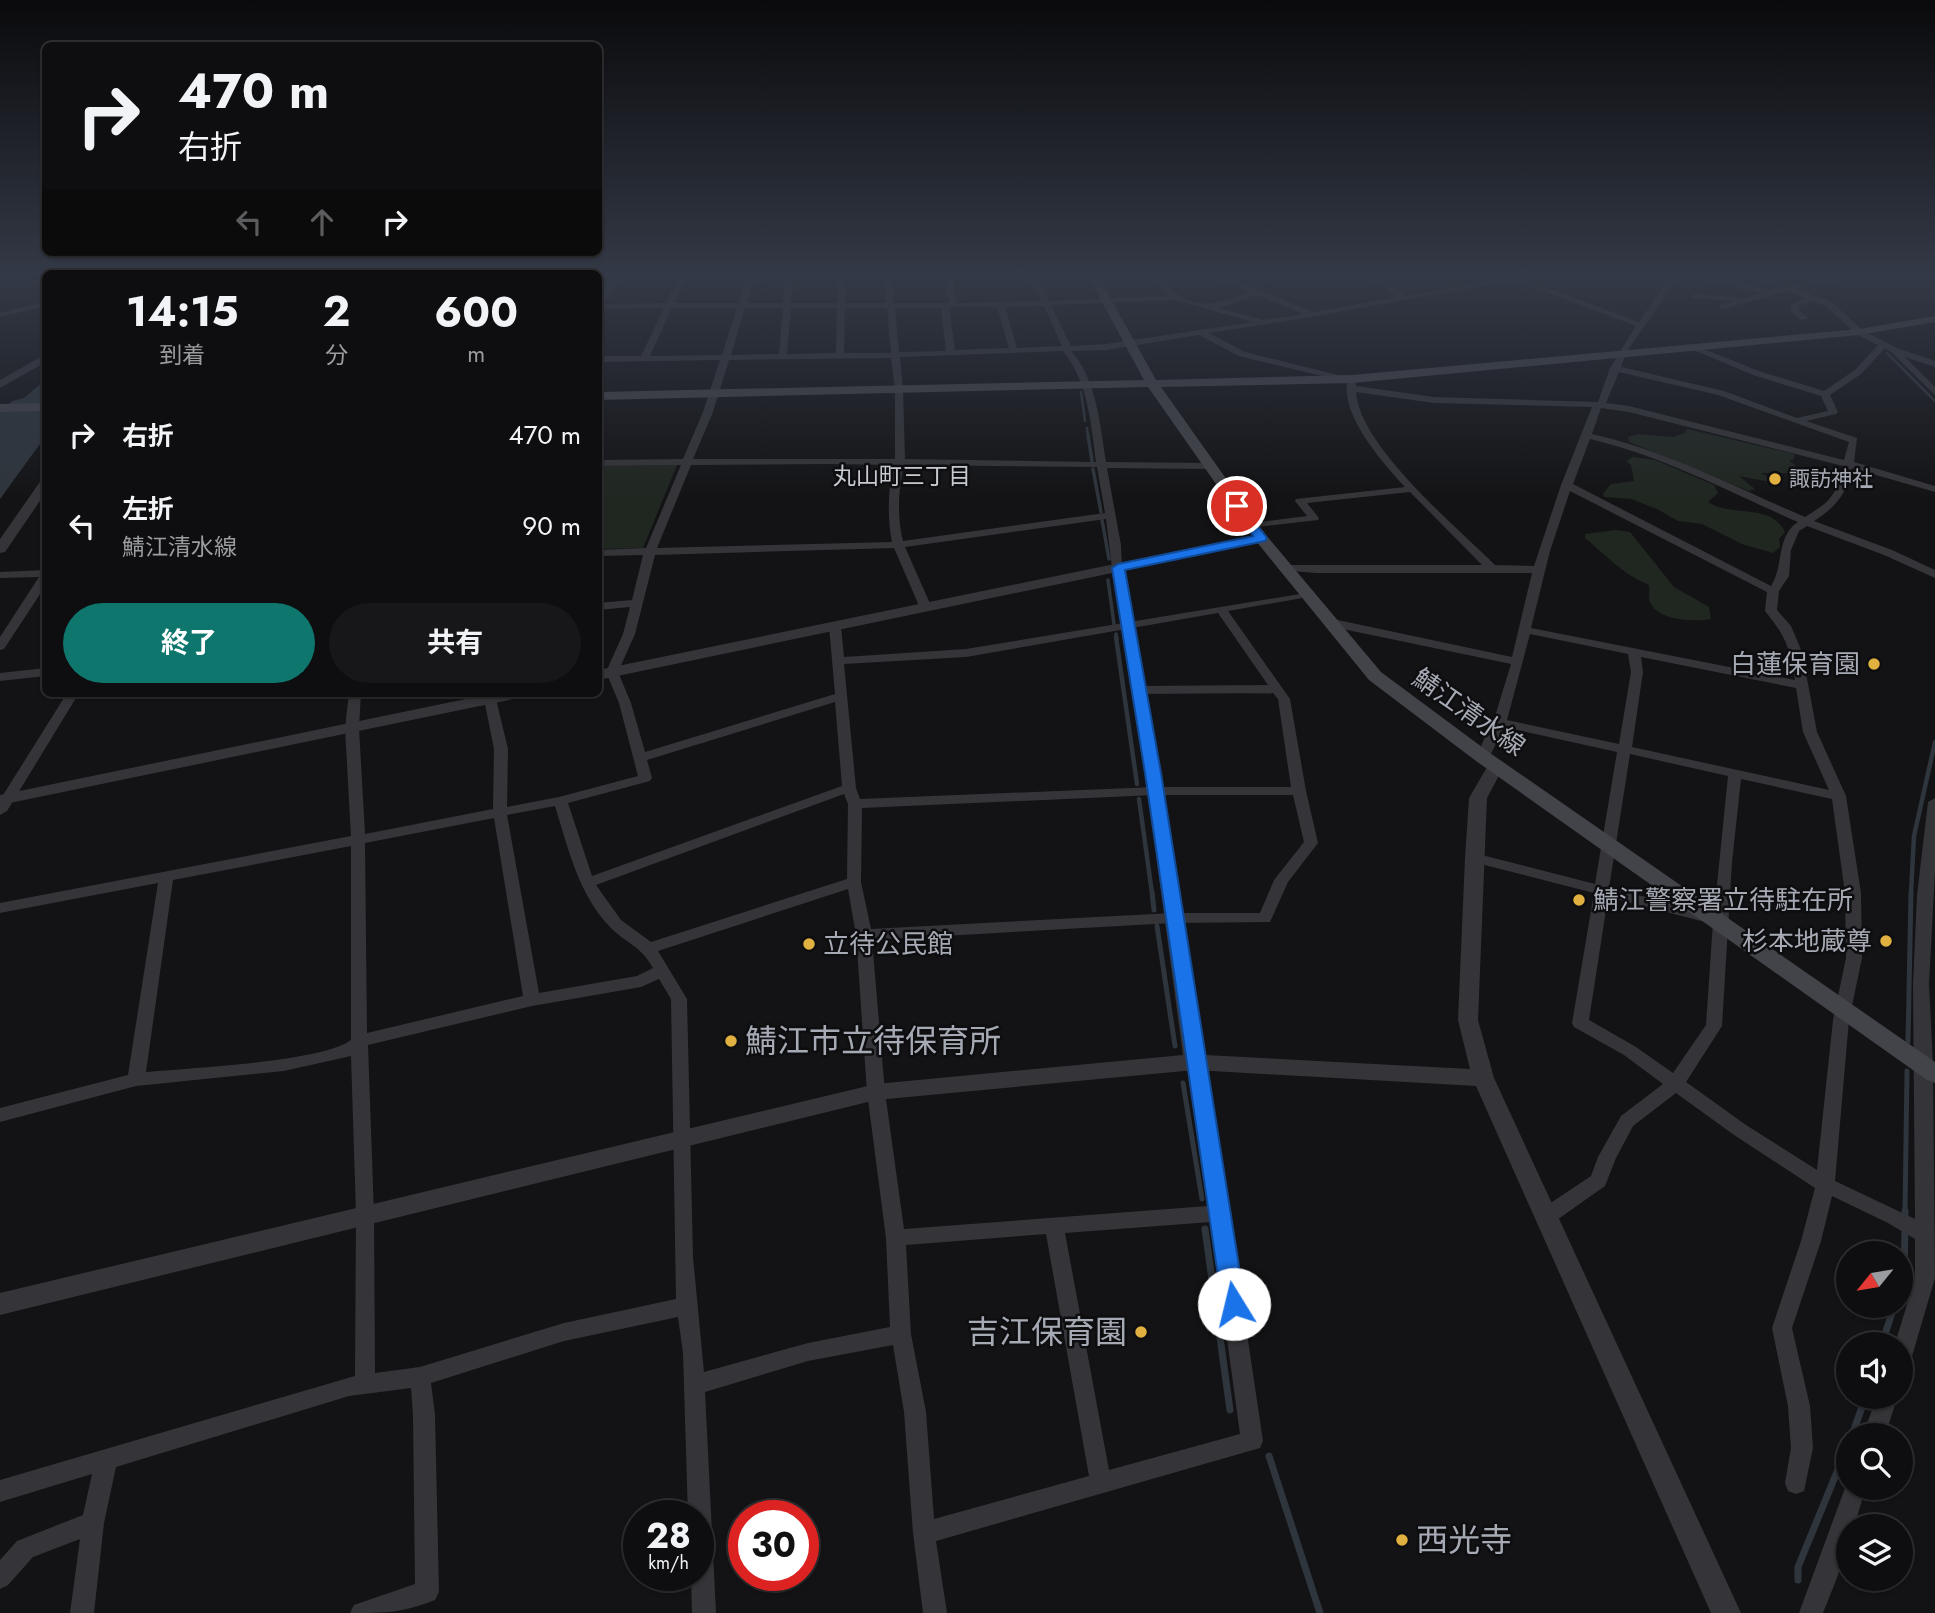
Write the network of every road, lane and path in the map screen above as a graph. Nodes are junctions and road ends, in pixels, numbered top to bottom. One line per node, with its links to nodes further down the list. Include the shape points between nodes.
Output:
1 (649, 349): 25 (street)
2 (727, 349): 22 (street)
3 (784, 349): 20 (street)
4 (840, 349): 21 (street)
5 (896, 349): 19 (street)
6 (951, 349): 17 (street)
7 (1072, 349): 14 (street)
8 (1135, 349): 30 (main road, 鯖江清水線)
9 (1232, 349): 28 (street)
10 (1625, 349): 18 (street)
11 (1675, 349): 18 (main road)
12 (1696, 349): 35 (street)
13 (1879, 349): 35 (street)
14 (1066, 350): 16 (street); 31 (street)
15 (1894, 350): 26 (street); 33 (street)
16 (1014, 351): 17 (street)
17 (951, 353): 19 (street)
18 (1622, 353): 27 (street); 28 (main road)
19 (897, 355): 21 (street); 32 (street)
20 (783, 356): 21 (street); 22 (street)
21 (840, 356)
22 (724, 358): 25 (street); 34 (street)
23 (42, 359): 29 (street)
24 (602, 359): 25 (street)
25 (645, 359)
26 (1935, 364)
27 (1614, 368): 37 (street); 40 (street, via 1703,388)
28 (1349, 382): 30 (main road); 37 (street, via 1434,400); 50 (street, via 1368,436)
29 (0, 385)
30 (1153, 385): 31 (main road); 47 (main road, 鯖江清水線)
31 (1087, 387): 32 (main road); 46 (street)
32 (899, 389): 34 (main road); 43 (street)
33 (1935, 392)
34 (713, 394): 36 (main road); 42 (street)
35 (1825, 394): 40 (street, via 1833,412)
36 (602, 396)
37 (1599, 406): 41 (street); 45 (street, via 1645,412)
38 (42, 407): 39 (main road)
39 (0, 408)
40 (1795, 421): 45 (street, via 1854,440)
41 (1585, 435): 48 (street); 53 (street, via 1623,442)
42 (690, 462): 43 (street); 44 (street); 57 (street)
43 (900, 462): 46 (street); 55 (street, via 895,480)
44 (602, 463)
45 (1848, 464): 51 (street); 53 (street, via 1842,490 1825,509)
46 (1103, 466): 47 (street); 52 (street)
47 (1209, 466): 54 (main road, 鯖江清水線)
48 (1566, 485): 62 (street); 67 (street)
49 (42, 488): 56 (street)
50 (1413, 489): 54 (street, via 1300,501 1314,518); 59 (street)
51 (1935, 489)
52 (1110, 515): 55 (street); 60 (street)
53 (1804, 521): 65 (street, via 1901,556); 67 (street, via 1794,529 1783,576)
54 (1256, 532): 60 (street); 61 (main road, 鯖江清水線)
55 (898, 545): 57 (street); 71 (street)
56 (0, 549)
57 (650, 551): 58 (street); 69 (street)
58 (602, 553)
59 (1491, 567): 61 (street); 62 (street)
60 (1118, 568): 71 (street); 75 (street)
61 (1284, 568): 68 (main road, 鯖江清水線)
62 (1539, 570): 76 (street)
63 (42, 574): 64 (street)
64 (0, 575)
65 (1935, 575)
66 (42, 580): 77 (street)
67 (1773, 591): 84 (street, via 1771,611 1785,626 1796,652)
68 (1308, 594): 72 (street); 73 (main road, 鯖江清水線)
69 (638, 603): 70 (street); 82 (street, via 629,634)
70 (602, 607)
71 (926, 608): 74 (street)
72 (1222, 611): 75 (street); 86 (street)
73 (1333, 624): 80 (street); 96 (main road, 鯖江清水線, via 1375,677)
74 (835, 626): 79 (street); 82 (street)
75 (1128, 628): 79 (street, via 966,653); 85 (street)
76 (1525, 630): 78 (street); 80 (street)
77 (0, 646)
78 (1634, 652): 84 (street); 94 (street, via 1637,672)
79 (838, 661): 87 (street)
80 (1516, 661): 92 (street)
81 (42, 672): 83 (street)
82 (605, 674): 95 (street)
83 (0, 677)
84 (1800, 685): 101 (street, via 1810,732)
85 (1138, 690): 86 (street); 99 (street)
86 (1277, 690): 100 (street, via 1284,699)
87 (840, 696): 95 (street); 98 (street)
88 (70, 697): 104 (street)
89 (355, 697): 93 (street)
90 (499, 697): 91 (street)
91 (490, 699): 93 (street); 106 (street, via 501,749)
92 (1500, 722): 94 (street); 96 (street)
93 (352, 728): 104 (street); 107 (street)
94 (1623, 748): 97 (street); 108 (street)
95 (641, 758): 102 (street, via 645,778)
96 (1490, 762): 108 (main road, 鯖江清水線); 109 (street, via 1478,798)
97 (1735, 772): 101 (street); 117 (street)
98 (849, 788): 105 (street); 112 (street)
99 (1155, 791): 100 (street); 105 (street); 116 (street)
100 (1299, 791): 116 (street, via 1311,843 1280,880 1265,918)
101 (1839, 796): 122 (street, via 1853,893 1854,958)
102 (560, 802): 106 (street); 112 (street)
103 (1935, 802): 114 (street)
104 (2, 804)
105 (855, 804): 111 (street)
106 (500, 814): 107 (street); 121 (street)
107 (358, 840): 110 (street); 123 (street)
108 (1609, 844): 113 (street); 117 (main road, 鯖江清水線)
109 (1474, 858): 113 (street); 126 (street, via 1468,1020)
110 (166, 878): 115 (street); 127 (street)
111 (854, 882): 118 (street); 119 (street)
112 (587, 884): 119 (street, via 616,924)
113 (1600, 891): 117 (street); 128 (street, via 1580,1023)
114 (1930, 897): 125 (street, via 1921,984)
115 (0, 908)
116 (1174, 918): 118 (street); 124 (street)
117 (1721, 921): 122 (main road, 鯖江清水線); 128 (street, via 1714,1026)
118 (863, 935): 129 (street)
119 (649, 948): 120 (street)
120 (663, 970): 121 (street, via 641,981); 131 (street, via 680,999)
121 (532, 1000): 123 (street)
122 (1845, 1011): 125 (main road, 鯖江清水線); 132 (street)
123 (362, 1040): 127 (street, via 348,1051 284,1065); 134 (street)
124 (1195, 1062): 126 (street); 129 (street); 133 (street)
125 (1930, 1070): 137 (street)
126 (1483, 1078): 135 (street)
127 (136, 1079): 130 (street)
128 (1675, 1084): 132 (street); 135 (street, via 1627,1121 1598,1181)
129 (876, 1092): 131 (street); 138 (street)
130 (0, 1115)
131 (682, 1139): 134 (street); 140 (street)
132 (1825, 1185): 137 (street); 147 (street, via 1782,1328 1799,1406 1801,1448)
133 (1220, 1213): 136 (street); 148 (street, via 1252,1441)
134 (365, 1214): 139 (street); 144 (street)
135 (1547, 1216): 158 (street)
136 (1054, 1226): 138 (street); 148 (street)
137 (1924, 1235): 141 (street, via 1925,1278)
138 (896, 1238): 142 (street)
139 (0, 1304)
140 (685, 1306): 143 (street, via 564,1332); 145 (street)
141 (1909, 1332)
142 (901, 1334): 145 (street, via 808,1352); 152 (street, via 915,1412)
143 (420, 1377): 144 (street); 155 (street, via 426,1592)
144 (365, 1384): 146 (street)
145 (694, 1385): 156 (street)
146 (106, 1460): 149 (street); 151 (street)
147 (1796, 1483)
148 (1101, 1484): 152 (street)
149 (0, 1491)
150 (1851, 1500): 159 (street)
151 (93, 1523): 153 (street, via 25,1549); 154 (street)
152 (924, 1533): 157 (street)
153 (0, 1577)
154 (82, 1613)
155 (362, 1613)
156 (704, 1613)
157 (935, 1613)
158 (1726, 1613)
159 (1811, 1613)

